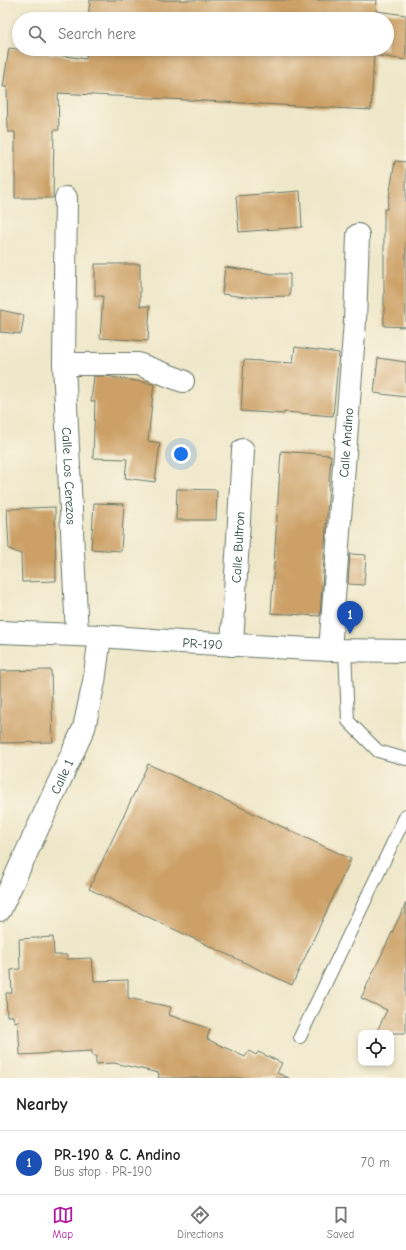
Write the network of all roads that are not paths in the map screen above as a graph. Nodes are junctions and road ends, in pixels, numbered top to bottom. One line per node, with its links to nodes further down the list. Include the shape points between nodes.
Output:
1 (66, 198): 3 (street, Calle Los Cerezos)
2 (358, 235): 10 (street, Calle Andino)
3 (64, 364): 4 (street, via 138,364); 7 (street, Calle Los Cerezos)
4 (183, 381)
5 (243, 450): 9 (street, Calle Bultron)
6 (0, 632): 7 (street, PR-190 / PR-190)
7 (78, 634): 8 (street, PR-190 / PR-190)
8 (100, 636): 9 (street, PR-190 / PR-190); 14 (street, Calle 1, via 84,728)
9 (232, 645): 10 (street, PR-190 / PR-190)
10 (338, 650): 11 (street, PR-190 / PR-190); 12 (lane, via 348,721 378,751)
11 (406, 651)
12 (406, 759)
13 (406, 815): 16 (lane)
14 (7, 877): 15 (street, Calle 1)
15 (0, 910)
16 (300, 1037)

